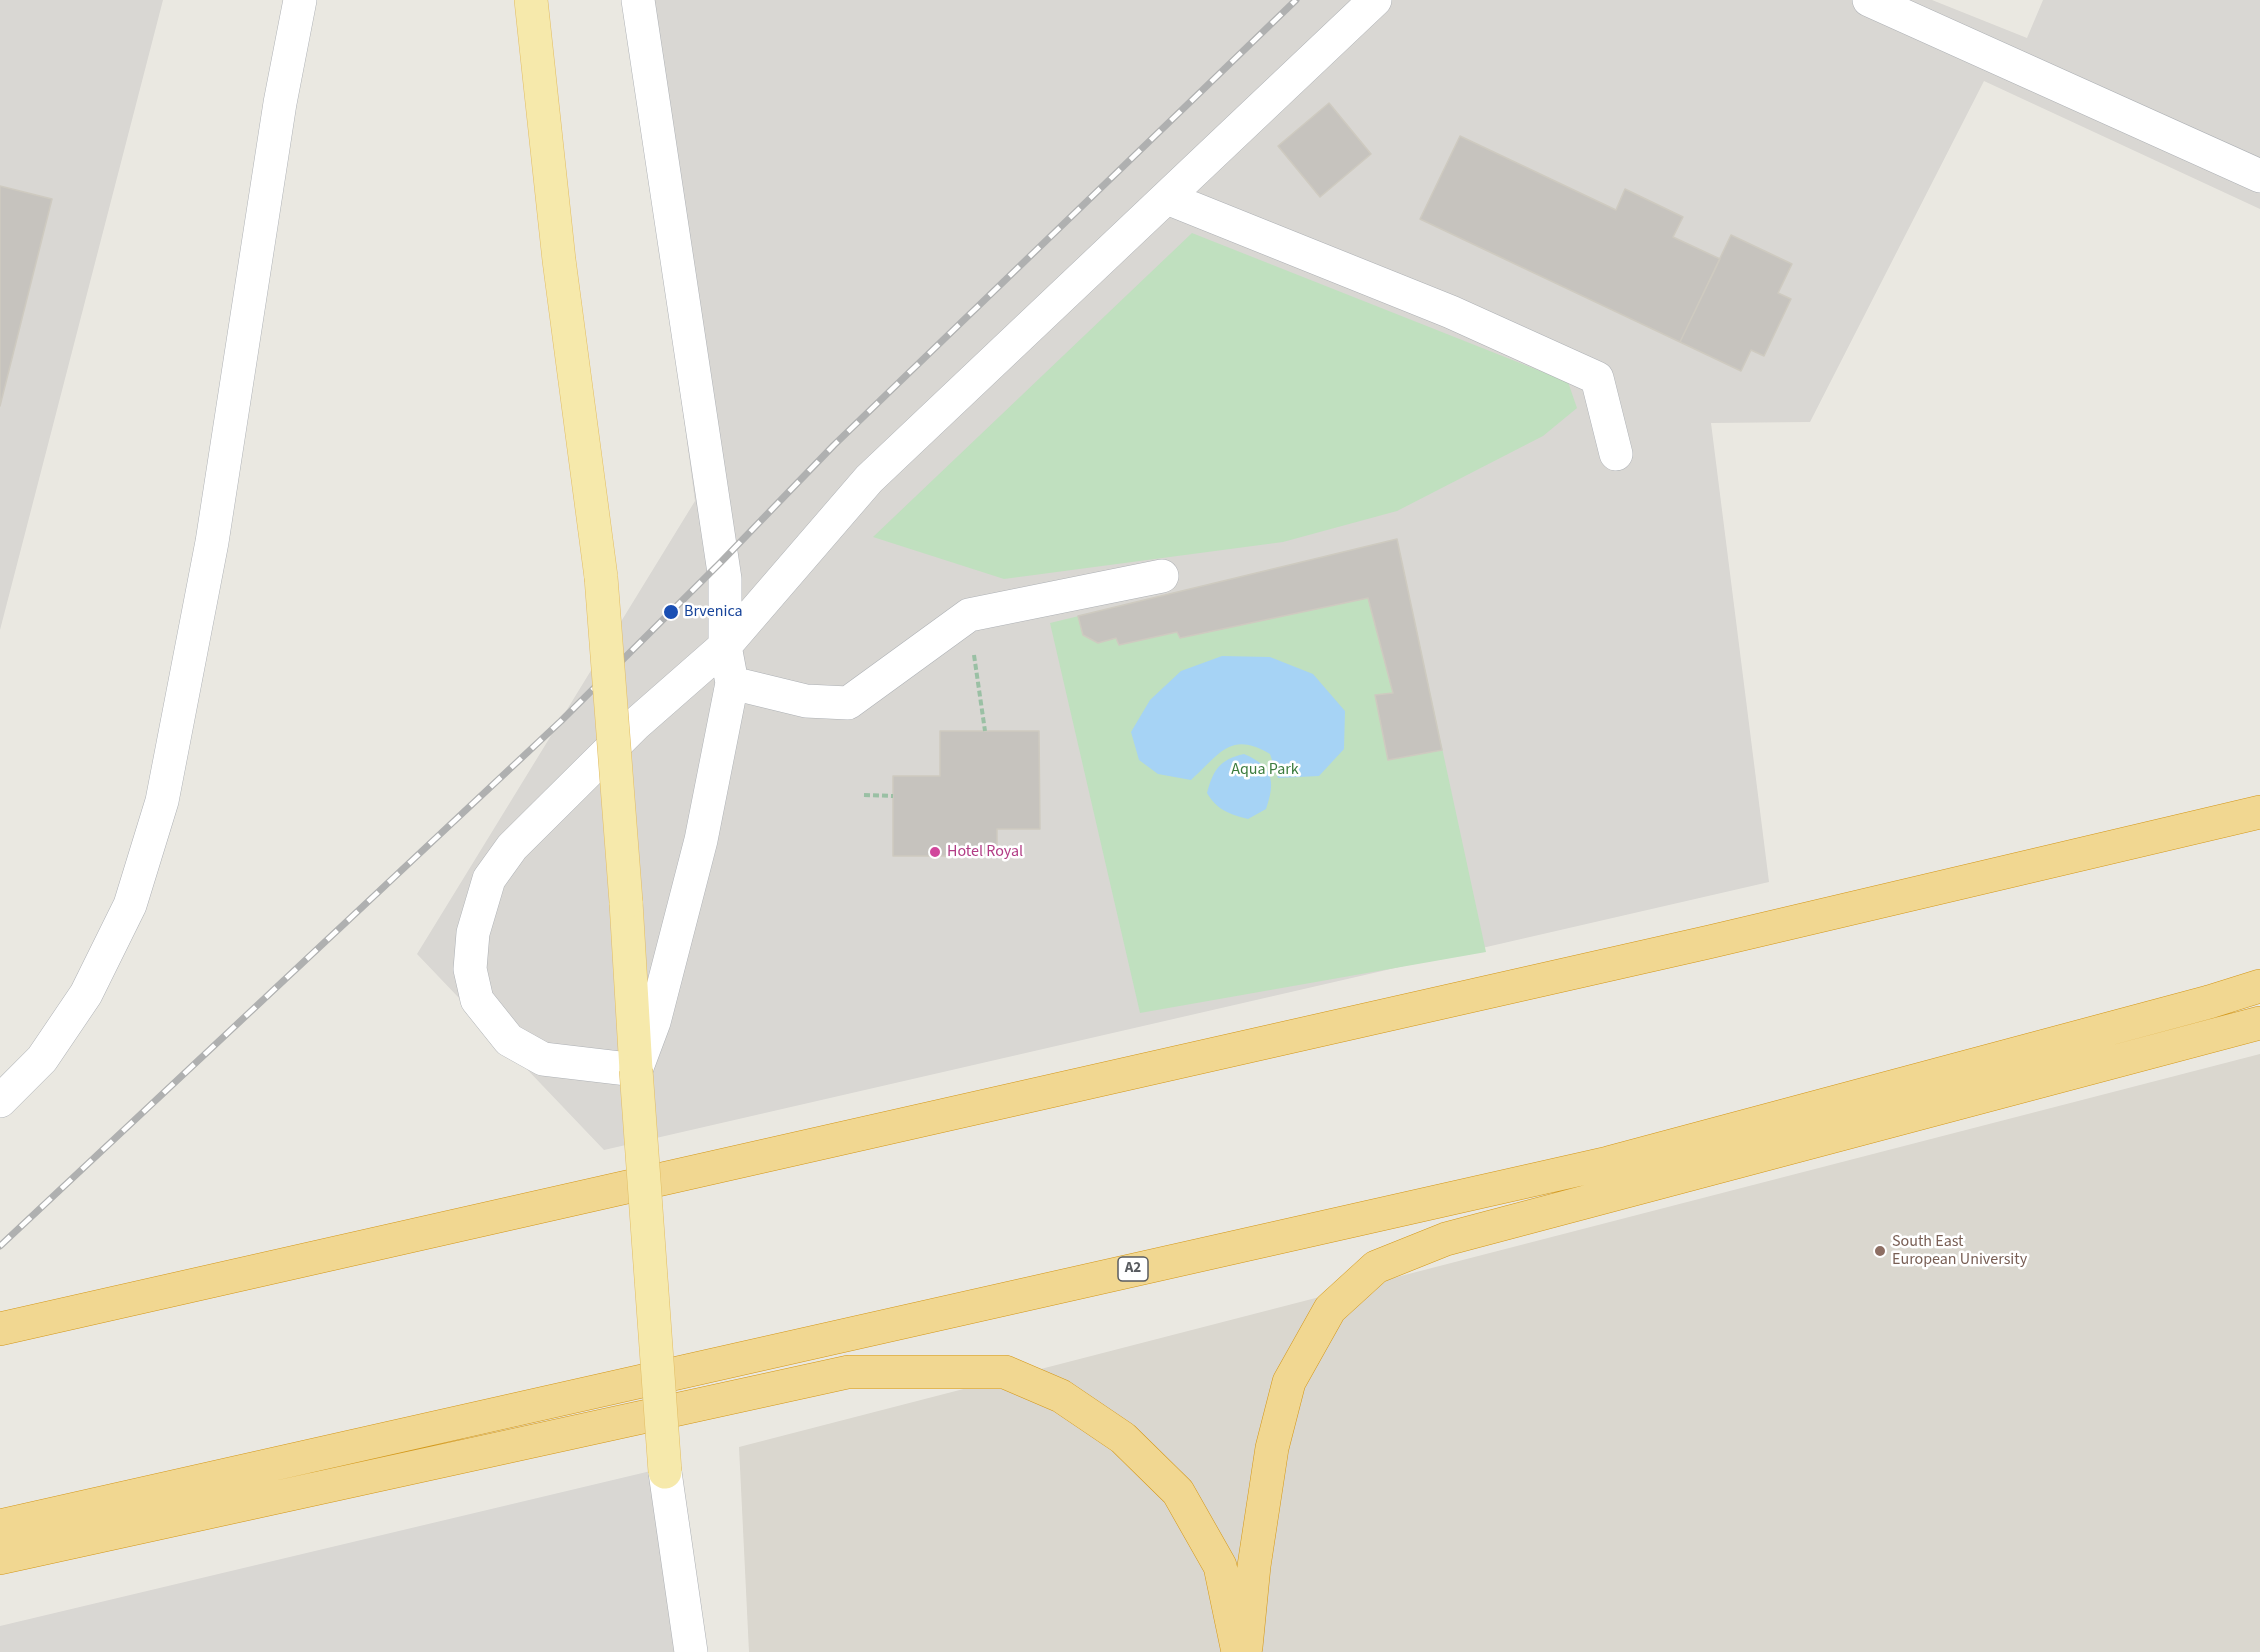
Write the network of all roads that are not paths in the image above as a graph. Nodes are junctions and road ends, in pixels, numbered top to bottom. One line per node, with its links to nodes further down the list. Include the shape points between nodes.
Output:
1 (300, 0): 16 (street, via 280,103 212,542 162,801 130,905 86,994 42,1059)
2 (531, 0): 15 (main road, bridge, via 559,260 601,577)
3 (638, 0): 10 (street, via 725,579)
4 (1375, 0): 7 (street)
5 (1869, 0): 6 (street)
6 (2260, 176)
7 (1167, 198): 8 (street, via 1451,312 1597,378); 10 (street, via 869,479)
8 (1616, 454)
9 (1162, 576): 11 (street, via 969,615 848,703 806,701)
10 (724, 646): 11 (street); 15 (street, via 636,724 512,847 489,879 473,933 470,969 477,1000 509,1040 543,1059)
11 (732, 683): 15 (street, via 701,840 654,1022)
12 (2260, 812): 17 (highway, via 1709,942)
13 (2260, 986): 19 (highway, A2, via 2198,1006 1608,1163)
14 (2260, 1023): 23 (highway, via 1446,1239 1376,1267 1330,1309 1289,1382 1272,1448)
15 (636, 1070): 18 (main road, bridge)
16 (0, 1101)
17 (0, 1329)
18 (665, 1472): 21 (street)
19 (0, 1526)
20 (0, 1558): 22 (highway, via 848,1372 1005,1372 1061,1396 1123,1438 1178,1492 1220,1566)
21 (691, 1652)
22 (1238, 1652)
23 (1246, 1652)

